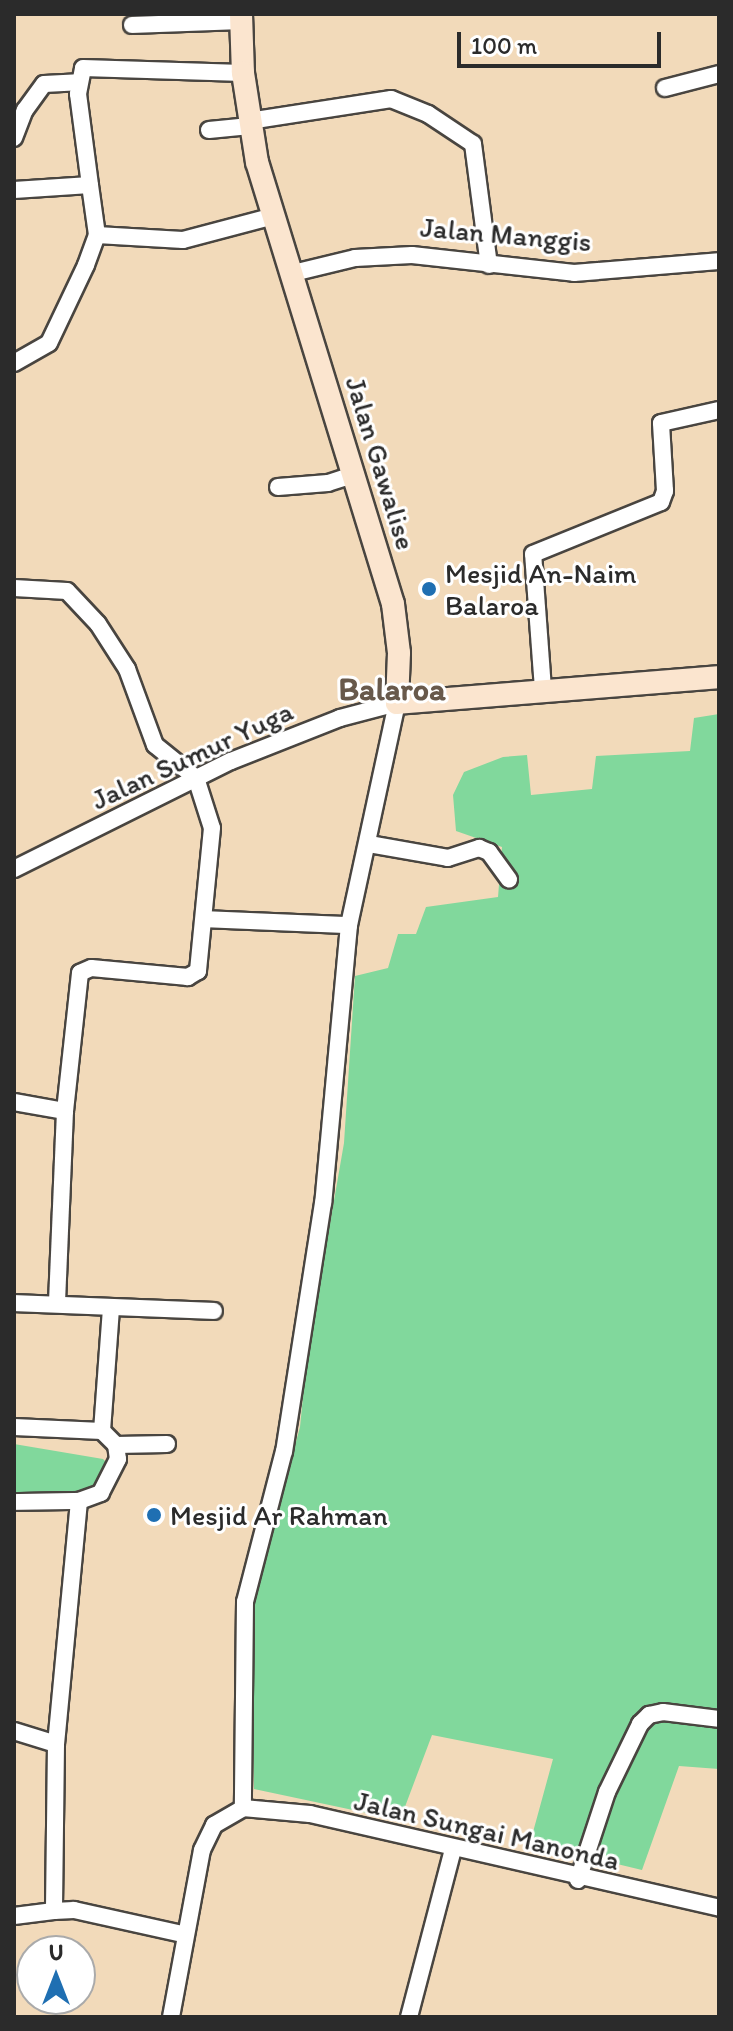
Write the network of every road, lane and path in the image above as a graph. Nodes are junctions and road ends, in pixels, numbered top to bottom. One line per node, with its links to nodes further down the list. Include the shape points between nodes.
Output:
1 (241, 18): 2 (street); 3 (street, Jalan Gawalise)
2 (132, 25)
3 (243, 73): 5 (street, via 83,68); 7 (street, Jalan Gawalise)
4 (719, 74): 6 (street)
5 (78, 82): 9 (street, via 44,84); 10 (street)
6 (665, 88)
7 (250, 124): 8 (street); 12 (street, Jalan Gawalise); 15 (street, via 391,99 428,114 473,144)
8 (209, 130)
9 (14, 138)
10 (90, 185): 11 (street); 13 (street)
11 (14, 190)
12 (274, 216): 13 (street, via 183,240); 16 (street, Jalan Gawalise)
13 (97, 235): 17 (street, via 49,343)
14 (719, 261): 15 (street, Jalan Manggis, via 574,273)
15 (489, 265): 16 (street, Jalan Manggis, via 450,257 380,256)
16 (289, 274): 19 (street, Jalan Gawalise)
17 (14, 363)
18 (719, 410): 23 (street, via 661,423 661,502 533,554)
19 (356, 474): 20 (street, via 328,483); 24 (street, Jalan Gawalise, via 396,618)
20 (278, 487)
21 (14, 588): 25 (street, via 67,591 98,624 127,669 155,745)
22 (719, 677): 23 (street)
23 (543, 689): 24 (street)
24 (397, 703): 25 (street, Jalan Sumur Yuga, via 340,718); 26 (street, Jalan Gawalise)
25 (196, 778): 27 (street, Jalan Sumur Yuga); 29 (street, via 212,828)
26 (369, 844): 28 (street, via 448,858 479,848 489,852); 30 (street, Jalan Gawalise)
27 (14, 869)
28 (509, 880)
29 (204, 919): 30 (street); 32 (street, via 198,971 191,976 91,968 80,973)
30 (349, 925): 46 (street, Jalan Gawalise, via 323,1203 284,1451 245,1602)
31 (14, 1102): 32 (street)
32 (65, 1111): 34 (street)
33 (14, 1303): 34 (street)
34 (57, 1304): 35 (street)
35 (111, 1307): 36 (street); 38 (street)
36 (214, 1311)
37 (14, 1427): 38 (street)
38 (102, 1431): 40 (street)
39 (167, 1444): 40 (street)
40 (116, 1445): 41 (street, via 118,1459 101,1493)
41 (79, 1501): 42 (street); 45 (street)
42 (14, 1502)
43 (719, 1719): 48 (street, via 663,1712 640,1724 607,1792)
44 (14, 1731): 45 (street)
45 (56, 1744): 50 (street)
46 (243, 1808): 47 (street, Jalan Sungai Manonda, via 310,1814); 52 (street, via 214,1825 202,1850)
47 (453, 1849): 48 (street, Jalan Sungai Manonda); 54 (street)
48 (578, 1880): 49 (street, Jalan Sungai Manonda)
49 (719, 1908)
50 (54, 1911): 51 (street); 52 (street, via 74,1910)
51 (14, 1916)
52 (182, 1934): 53 (street)
53 (171, 2017)
54 (409, 2017)

